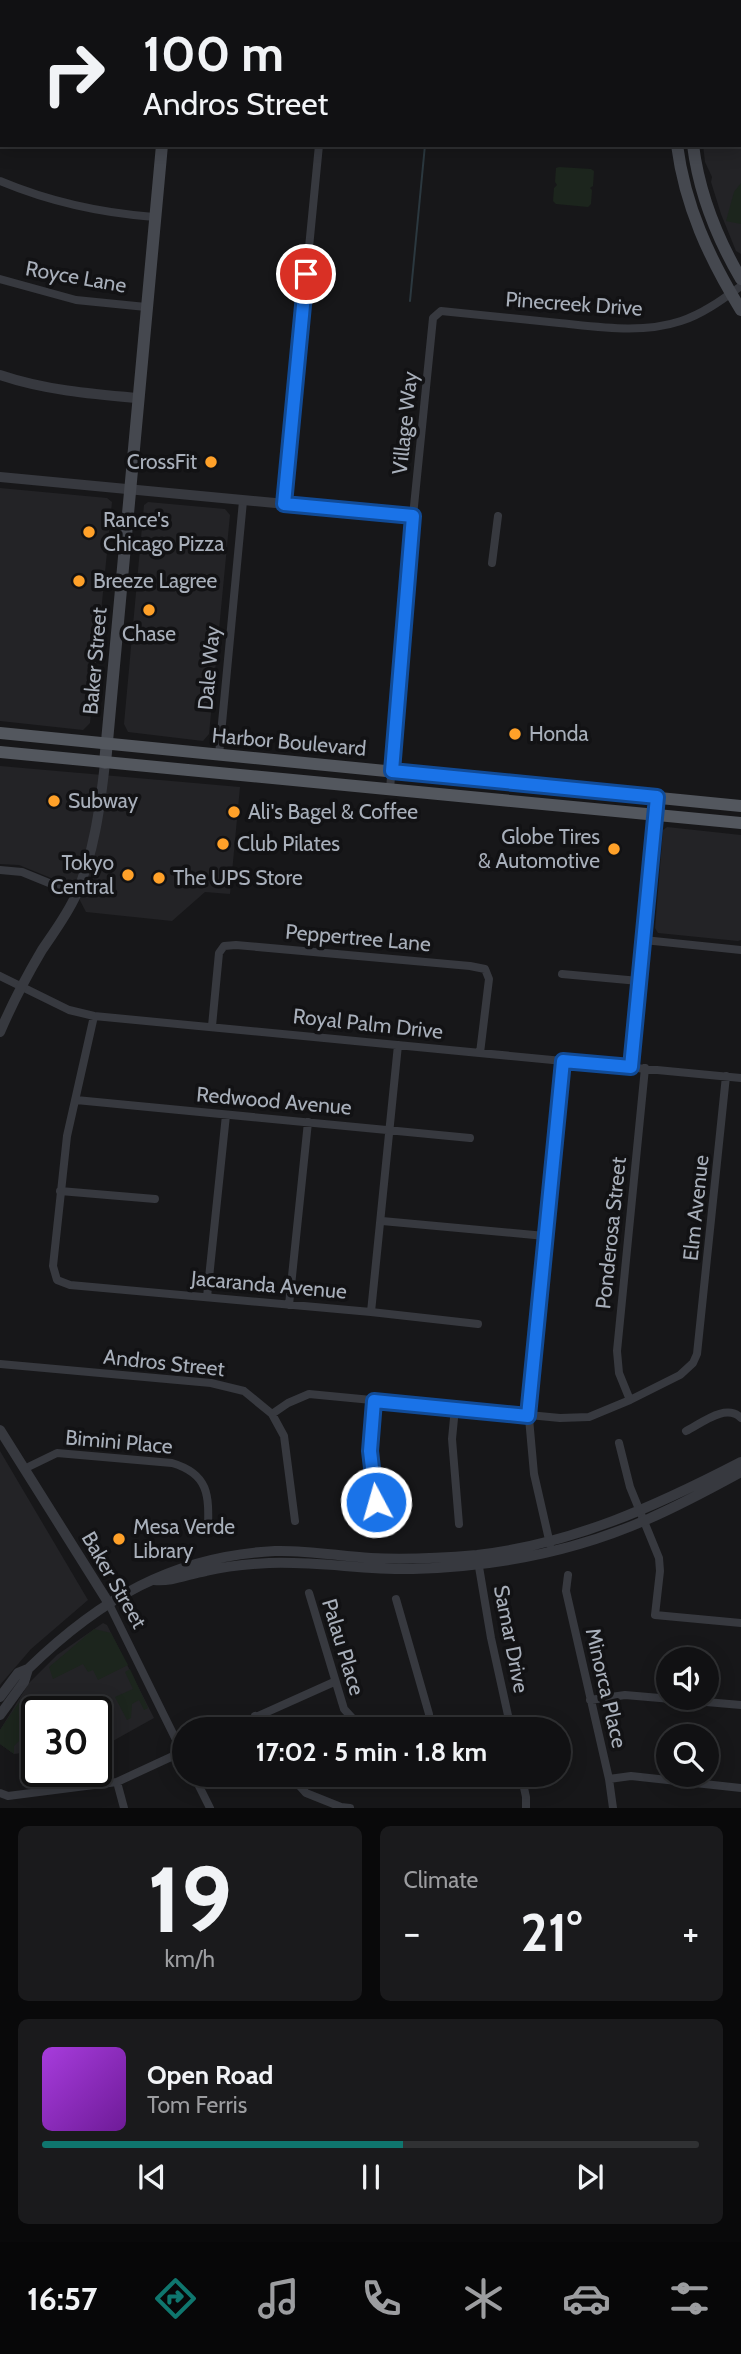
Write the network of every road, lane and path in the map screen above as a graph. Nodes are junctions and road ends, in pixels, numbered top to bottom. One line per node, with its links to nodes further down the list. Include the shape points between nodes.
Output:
1 (162, 147): 6 (main road, Baker Street)
2 (319, 147): 19 (street)
3 (677, 147): 10 (main road, via 699,232)
4 (694, 147): 7 (main road, via 706,203)
5 (0, 181): 6 (street, via 75,207)
6 (155, 217): 11 (main road, Baker Street)
7 (735, 261): 9 (main road)
8 (0, 279): 11 (street, Royce Lane, via 76,300)
9 (741, 279)
10 (736, 290): 12 (main road); 13 (street, Pinecreek Drive, via 682,321 643,328)
11 (146, 307): 15 (main road, Baker Street)
12 (741, 310)
13 (436, 313): 20 (street, Village Way)
14 (0, 375): 15 (street)
15 (137, 398): 17 (main road, Baker Street)
16 (0, 477): 17 (street)
17 (130, 488): 18 (street); 24 (main road, Baker Street)
18 (243, 501): 19 (street); 26 (street, Dale Way)
19 (284, 504): 20 (street)
20 (413, 516): 28 (street, Village Way)
21 (498, 516): 22 (street)
22 (492, 563)
23 (0, 733): 24 (main road, Harbor Boulevard)
24 (107, 744): 26 (main road, Harbor Boulevard); 27 (main road, Baker Street)
25 (0, 752): 27 (main road, Harbor Boulevard)
26 (219, 755): 28 (main road, Harbor Boulevard)
27 (105, 763): 29 (main road, Harbor Boulevard); 35 (street, Baker Street, via 91,851)
28 (392, 771): 29 (street, Village Way); 30 (main road, Harbor Boulevard)
29 (390, 789): 32 (main road, Harbor Boulevard)
30 (657, 797): 31 (main road, Harbor Boulevard); 32 (street)
31 (741, 806)
32 (655, 815): 33 (main road, Harbor Boulevard); 36 (street)
33 (741, 823)
34 (0, 870): 35 (street, via 22,872)
35 (76, 894): 41 (street, Baker Street)
36 (643, 940): 37 (street); 40 (street)
37 (741, 950)
38 (562, 974): 40 (street)
39 (0, 976): 41 (street, Royal Palm Drive)
40 (639, 981): 48 (street)
41 (20, 988): 42 (street, Royal Palm Drive); 44 (street, Baker Street)
42 (94, 1016): 43 (street, Royal Palm Drive); 52 (street)
43 (212, 1026): 45 (street, Royal Palm Drive); 46 (street, Peppertree Lane, via 219,953 224,946 456,964 485,969 489,979)
44 (0, 1032)
45 (398, 1045): 46 (street, Royal Palm Drive); 55 (street)
46 (480, 1053): 47 (street, Royal Palm Drive)
47 (563, 1061): 48 (street, Royal Palm Drive); 60 (street)
48 (631, 1067): 49 (street, Royal Palm Drive)
49 (645, 1068): 50 (street, Royal Palm Drive); 66 (street, Ponderosa Street, via 617,1351 619,1373)
50 (726, 1076): 51 (street, Royal Palm Drive); 66 (street, Elm Avenue, via 700,1343 686,1371)
51 (741, 1077)
52 (76, 1100): 53 (street, Redwood Avenue); 57 (street)
53 (226, 1115): 54 (street, Redwood Avenue); 61 (street)
54 (309, 1122): 55 (street, Redwood Avenue); 62 (street)
55 (389, 1129): 56 (street, Redwood Avenue); 59 (street)
56 (470, 1138)
57 (60, 1191): 58 (street); 61 (street, Jacaranda Avenue, via 53,1266 57,1280 70,1285)
58 (155, 1199)
59 (382, 1222): 60 (street); 63 (street)
60 (545, 1236): 70 (street)
61 (207, 1297): 62 (street, Jacaranda Avenue)
62 (289, 1305): 63 (street, Jacaranda Avenue)
63 (371, 1312): 64 (street, Jacaranda Avenue)
64 (478, 1324)
65 (0, 1364): 69 (street, Andros Street, via 211,1383 244,1391)
66 (630, 1400): 70 (street, via 581,1418)
67 (374, 1401): 68 (street); 69 (street, via 309,1394); 81 (street, via 370,1451)
68 (455, 1408): 70 (street); 80 (street, via 452,1439)
69 (272, 1414): 79 (street, via 284,1436)
70 (528, 1416): 83 (street, via 534,1474)
71 (741, 1418): 73 (street, via 722,1413)
72 (0, 1430): 76 (street, Baker Street)
73 (686, 1431)
74 (619, 1443): 78 (street)
75 (741, 1462): 78 (street)
76 (24, 1469): 82 (street, Bimini Place, via 57,1452 182,1465 198,1477 208,1493); 88 (street, Baker Street)
77 (741, 1472): 78 (street)
78 (642, 1516): 83 (street); 89 (street, via 660,1566 654,1615)
79 (295, 1521)
80 (459, 1524)
81 (378, 1527)
82 (208, 1529)
83 (551, 1546): 84 (street)
84 (478, 1560): 88 (street, via 277,1551 240,1554 163,1573); 99 (street, Samar Drive)
85 (568, 1575): 93 (street, Minorca Place, via 566,1591)
86 (309, 1593): 91 (street, Palau Place)
87 (396, 1599): 98 (street)
88 (108, 1602): 90 (street); 100 (street, Baker Street)
89 (741, 1623)
90 (28, 1669): 92 (street, via 18,1673); 95 (street)
91 (334, 1682): 96 (street); 97 (street, Palau Place)
92 (0, 1697)
93 (590, 1700): 94 (street, via 625,1695); 102 (street, Minorca Place)
94 (741, 1705)
95 (0, 1714)
96 (255, 1716)
97 (351, 1717)
98 (429, 1717)
99 (508, 1717)
100 (172, 1731)
101 (172, 1758): 103 (street)
102 (608, 1779): 107 (street, via 631,1776); 113 (street, Minorca Place)
103 (117, 1782): 108 (street, via 8,1796); 109 (street)
104 (200, 1787): 110 (street)
105 (301, 1787): 111 (street)
106 (524, 1787): 112 (street)
107 (741, 1788)
108 (0, 1793)
109 (124, 1808)
110 (210, 1808)
111 (350, 1808)
112 (526, 1808)
113 (613, 1808)

